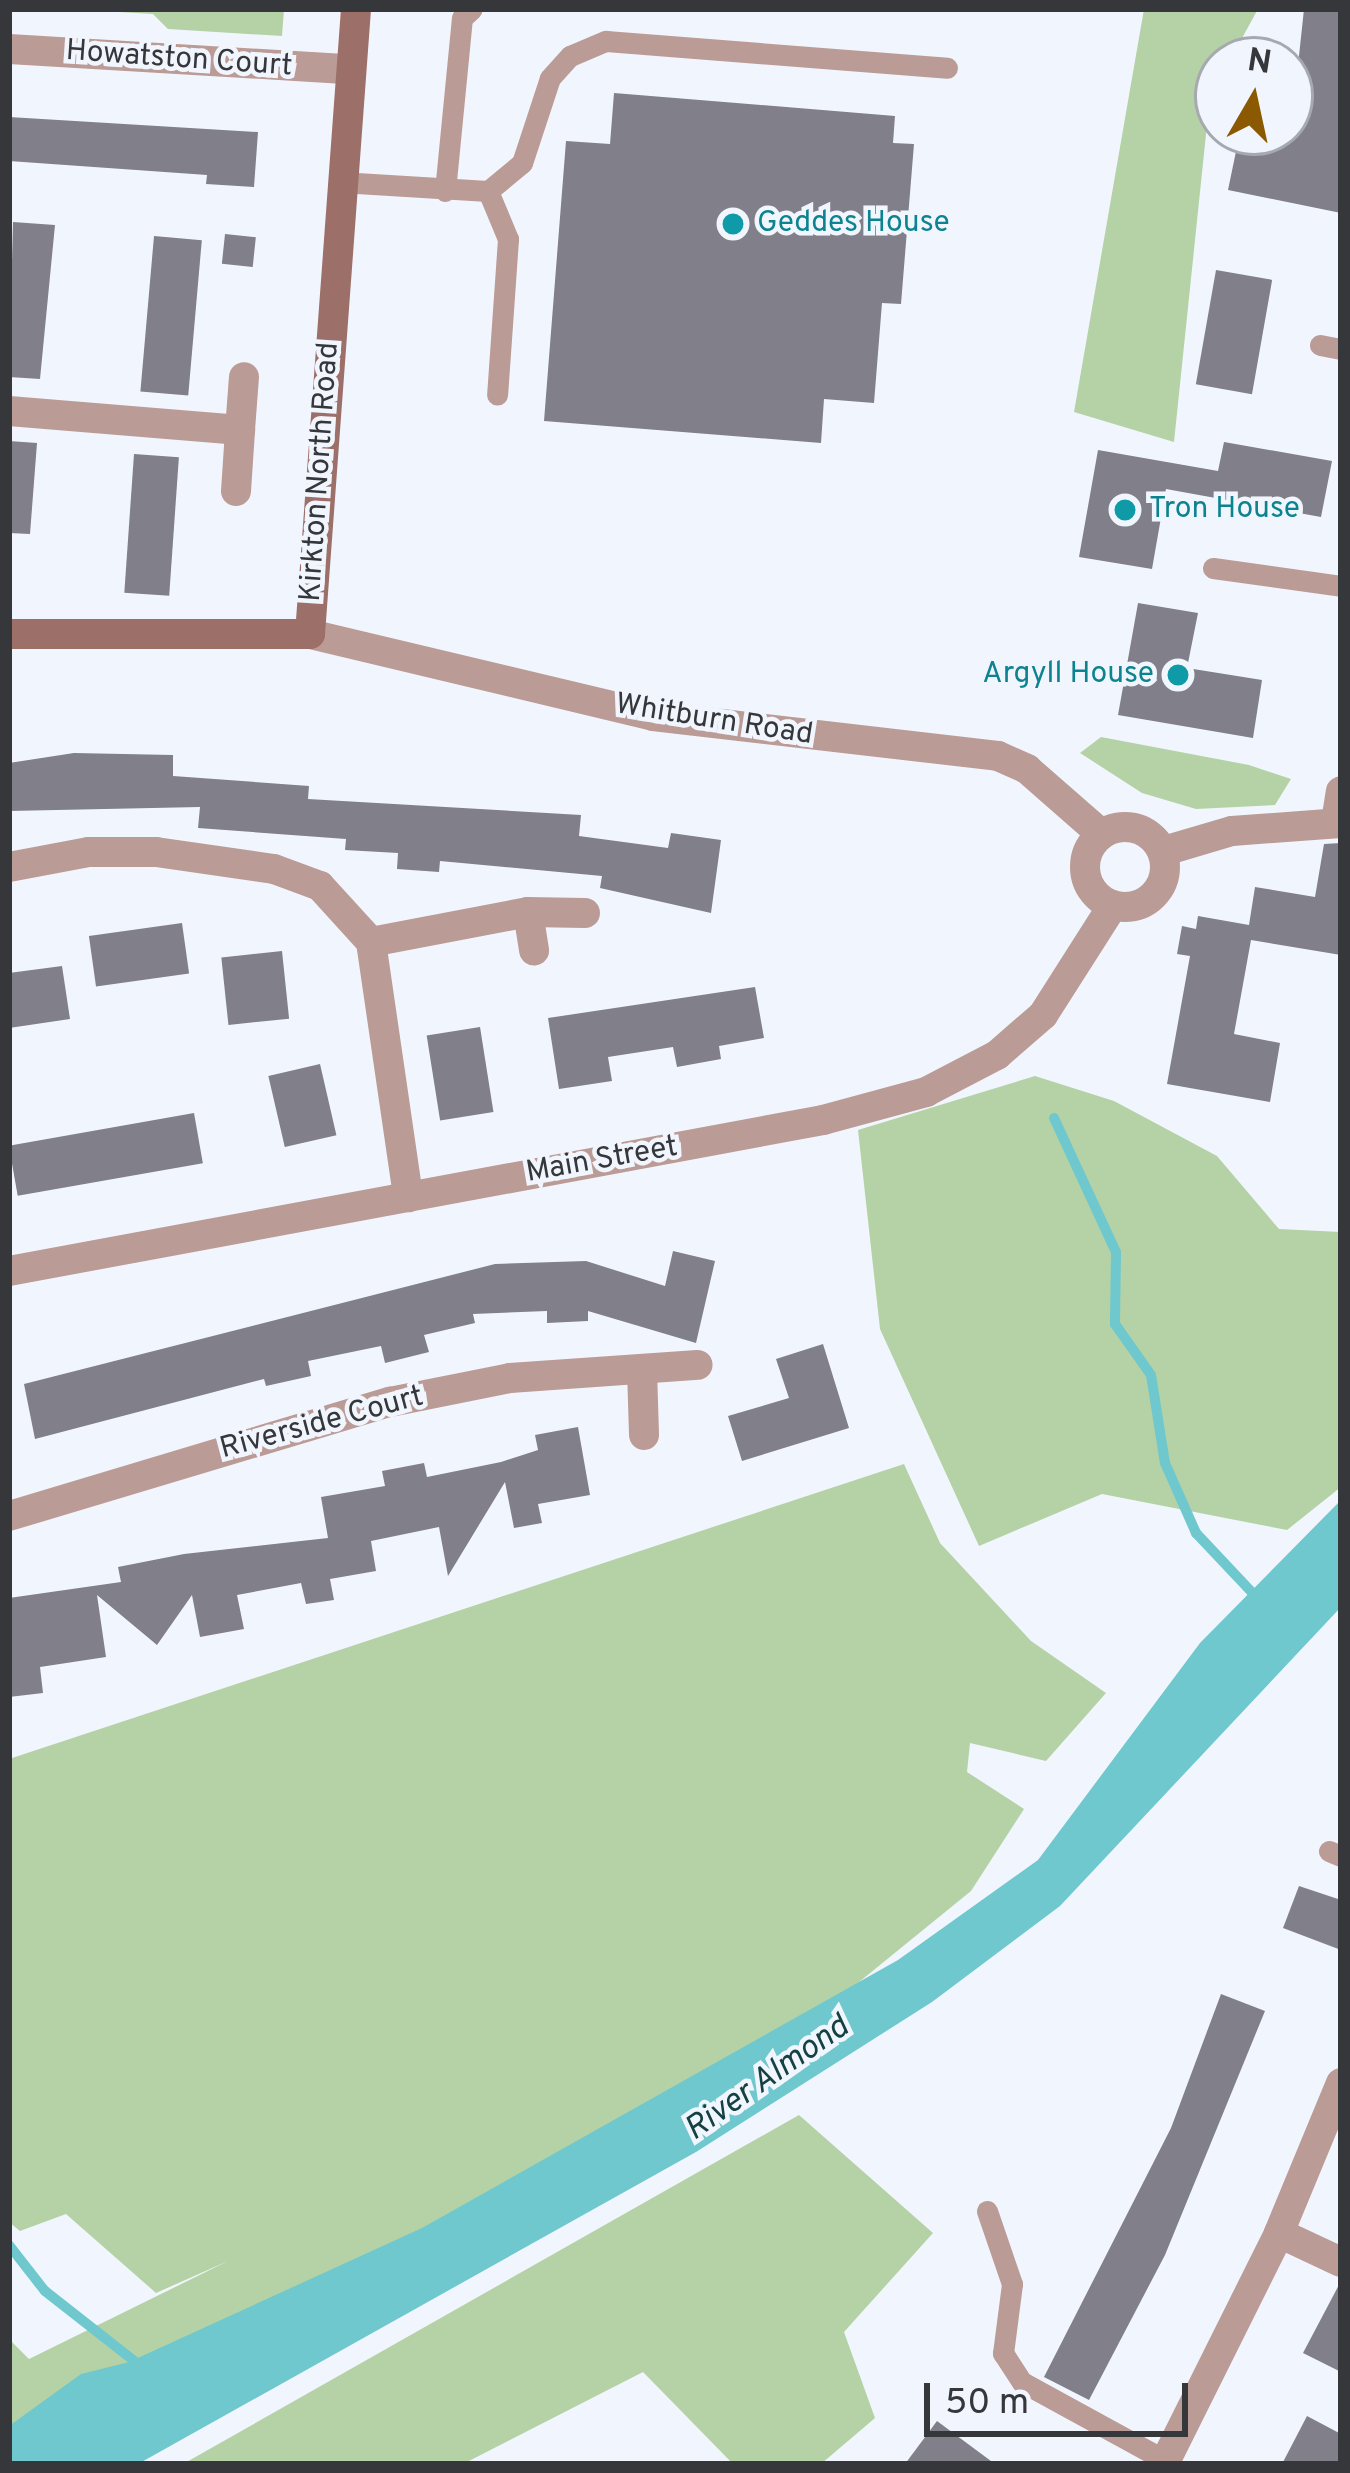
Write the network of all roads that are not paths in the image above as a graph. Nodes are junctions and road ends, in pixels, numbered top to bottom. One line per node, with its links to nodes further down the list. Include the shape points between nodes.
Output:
1 (356, 9): 5 (main road, Kirkton North Road)
2 (472, 9): 7 (lane, via 462,18)
3 (9, 49): 5 (street, Howatston Court)
4 (947, 68): 8 (lane, via 606,41 570,56 550,78 522,163)
5 (348, 69): 6 (main road, Kirkton North Road)
6 (340, 182): 7 (lane); 17 (main road, Kirkton North Road)
7 (445, 190): 8 (lane)
8 (488, 191): 10 (lane, via 508,239)
9 (244, 377): 12 (street)
10 (497, 395)
11 (9, 411): 12 (street)
12 (240, 430): 13 (street)
13 (236, 491)
14 (1213, 568): 15 (lane)
15 (1341, 586)
16 (9, 634): 17 (main road, Kirkton North Road)
17 (310, 634): 20 (street, Whitburn Road, via 653,716 998,756 1027,769)
18 (1341, 791): 19 (street)
19 (1338, 823): 21 (street, via 1232,831)
20 (1100, 833): 21 (street, via 1121,827 1148,834); 23 (street, via 1086,871 1093,892)
21 (1164, 851): 23 (street, via 1156,895 1134,908)
22 (9, 866): 26 (street, via 89,852 257,866 320,886)
23 (1113, 905): 28 (street, Main Street, via 1066,990 1033,1026 926,1091 823,1120)
24 (528, 912): 25 (street); 26 (street); 27 (street)
25 (585, 913)
26 (371, 942): 28 (street)
27 (534, 951)
28 (408, 1197): 29 (street, Main Street)
29 (9, 1271)
30 (698, 1364): 31 (street, Riverside Court)
31 (642, 1370): 32 (street); 33 (street, Riverside Court, via 510,1378 390,1402)
32 (644, 1435)
33 (9, 1516)
34 (1341, 2083): 36 (street)
35 (987, 2211): 38 (lane, via 1012,2284 1004,2354 1022,2382)
36 (1279, 2233): 37 (street); 38 (street)
37 (1341, 2262)
38 (1167, 2463)

